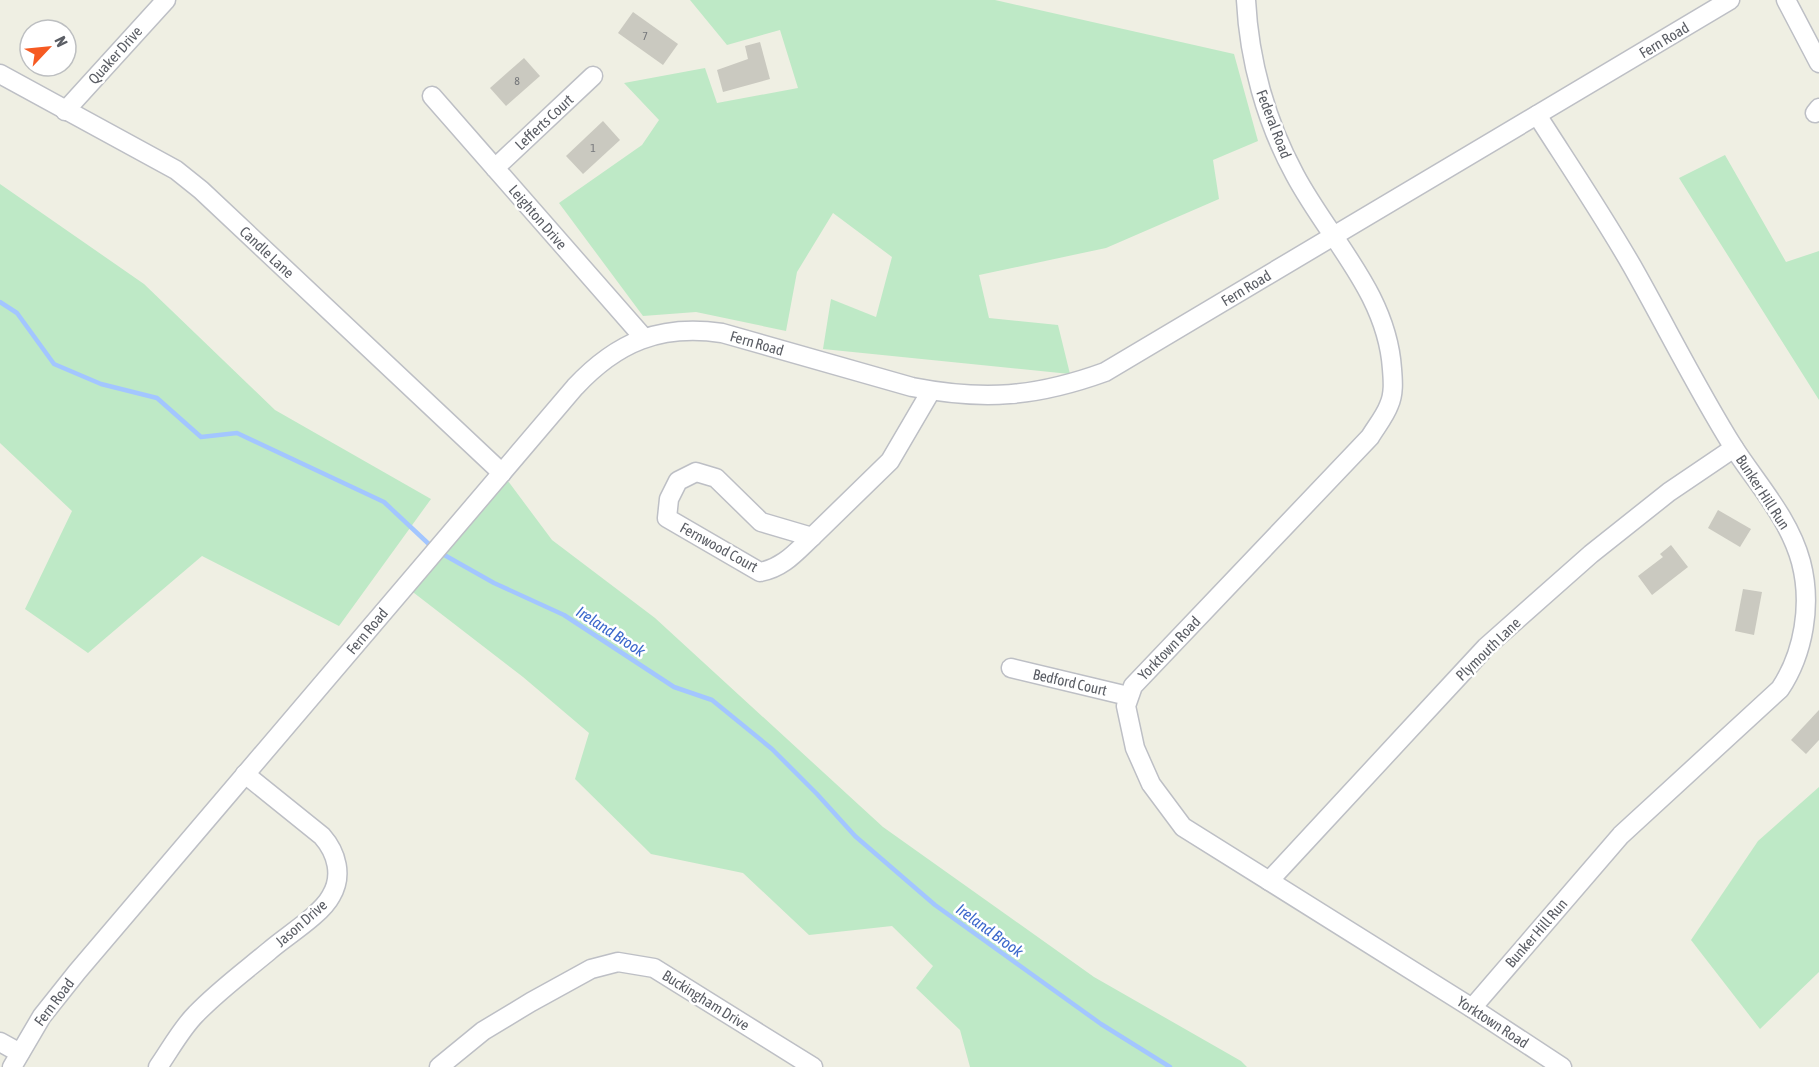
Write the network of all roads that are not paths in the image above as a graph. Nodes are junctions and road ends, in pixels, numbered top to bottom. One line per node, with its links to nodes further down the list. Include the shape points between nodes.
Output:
1 (166, 0): 9 (street, Quaker Drive)
2 (1246, 0): 12 (street, Federal Road, via 1251,47 1276,134 1295,175)
3 (1730, 0): 10 (street, Fern Road)
4 (1786, 0): 5 (street)
5 (1819, 63)
6 (0, 74): 9 (street, Candle Lane)
7 (593, 76): 11 (street, Lefferts Court)
8 (432, 96): 11 (street, Leighton Drive)
9 (65, 111): 16 (street, Candle Lane, via 176,170 201,190)
10 (1537, 115): 12 (street, Fern Road); 15 (street, Bunker Hill Run, via 1630,263)
11 (495, 168): 13 (street, Leighton Drive)
12 (1334, 236): 14 (street, Fern Road, via 1105,372 1042,391 1010,395); 19 (street, Yorktown Road, via 1375,301 1385,327 1393,386 1389,405 1370,437 1133,686)
13 (644, 338): 14 (street, Fern Road, via 682,330 722,333); 16 (street, Fern Road, via 591,369)
14 (931, 391): 17 (street, Fernwood Court, via 891,461)
15 (1734, 448): 21 (street, Plymouth Lane, via 1669,492 1591,554 1486,647); 22 (street, Bunker Hill Run, via 1777,510 1801,563 1805,610 1801,645 1791,672 1780,689 1621,835)
16 (502, 473): 20 (street, Fern Road)
17 (812, 537): 17 (street, Fernwood Court, via 787,561 760,572 667,518 669,499 678,481 696,472 716,478 760,522)
18 (1011, 668): 19 (street, Bedford Court)
19 (1128, 696): 21 (street, Yorktown Road, via 1126,706 1135,748 1150,784 1183,827)
20 (245, 774): 24 (street, Fern Road, via 77,972 42,1016); 25 (street, Jason Drive, via 329,844 337,863 335,889 320,910 195,1015)
21 (1269, 881): 22 (street, Yorktown Road)
22 (1472, 1008): 28 (street, Yorktown Road)
23 (0, 1041): 24 (street)
24 (16, 1060)
25 (158, 1067)
26 (439, 1067): 27 (street, Buckingham Drive, via 483,1031 531,1002 591,969 618,962 654,968)
27 (813, 1067)
28 (1562, 1067)

